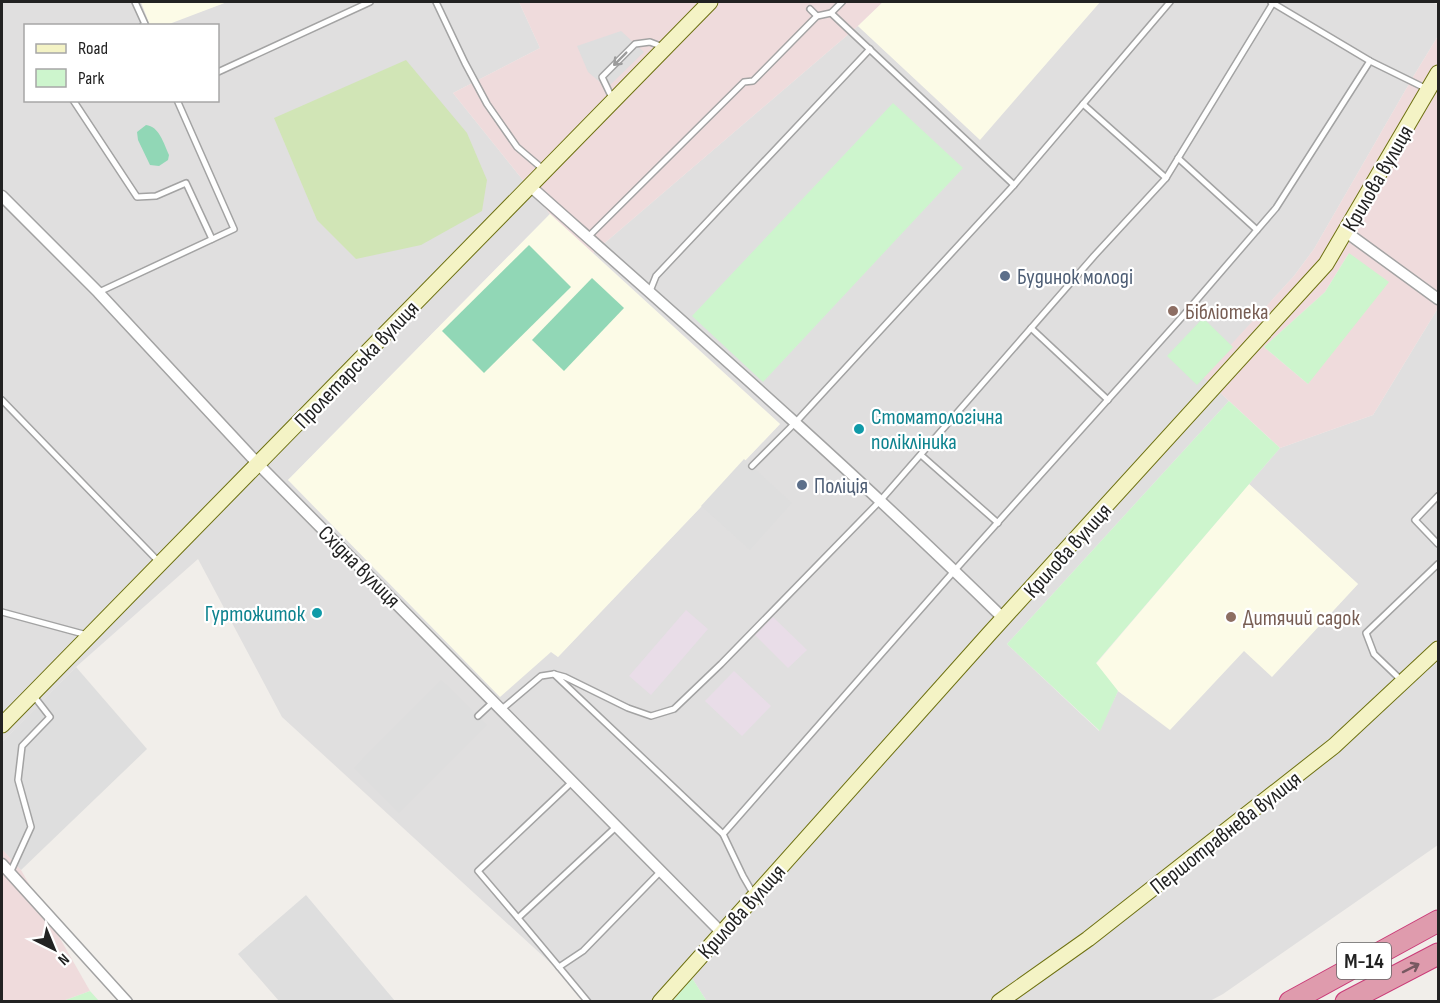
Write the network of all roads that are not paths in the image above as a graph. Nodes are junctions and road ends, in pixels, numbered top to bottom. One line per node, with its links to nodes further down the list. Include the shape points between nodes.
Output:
1 (135, 2): 11 (lane)
2 (370, 2): 15 (lane)
3 (436, 2): 23 (lane, via 487,104 517,147)
4 (710, 2): 12 (street, Пролетарська вулиця)
5 (842, 2): 9 (lane)
6 (1170, 2): 21 (lane)
7 (1272, 2): 14 (lane); 22 (lane)
8 (810, 9): 10 (lane)
9 (831, 13): 10 (lane); 13 (lane)
10 (817, 16): 30 (lane, via 753,81 744,82)
11 (145, 24)
12 (664, 48): 18 (street, Пролетарська вулиця); 18 (lane, one-way to 18, via 650,42 635,44 602,77)
13 (870, 49): 25 (lane); 33 (lane, via 656,276)
14 (1370, 62): 17 (lane); 28 (lane, via 1276,208)
15 (219, 72)
16 (1438, 73): 17 (street, Крилова вулиця)
17 (1428, 90): 29 (street, Крилова вулиця)
18 (613, 101): 23 (street, Пролетарська вулиця)
19 (74, 102): 31 (lane, via 137,197 156,196 186,183)
20 (178, 102): 31 (lane, via 234,229)
21 (1083, 104): 24 (lane); 25 (lane)
22 (1178, 158): 24 (lane); 28 (lane)
23 (545, 171): 26 (street, Пролетарська вулиця)
24 (1166, 178): 35 (lane)
25 (1014, 185): 38 (lane)
26 (530, 186): 30 (street); 40 (street, Пролетарська вулиця)
27 (2, 196): 32 (street, Східна вулиця)
28 (1257, 230): 37 (lane)
29 (1346, 232): 34 (street); 50 (street, Крилова вулиця, via 1326,264)
30 (587, 238): 33 (street)
31 (212, 239): 32 (lane)
32 (98, 292): 40 (street, Східна вулиця)
33 (650, 293): 38 (street)
34 (1438, 299)
35 (1031, 328): 37 (lane); 39 (lane)
36 (2, 400): 46 (lane)
37 (1108, 400): 44 (lane)
38 (795, 423): 41 (lane); 43 (street)
39 (921, 455): 43 (lane); 44 (lane)
40 (258, 464): 46 (street, Пролетарська вулиця); 56 (street, Східна вулиця)
41 (752, 466)
42 (1438, 496): 45 (lane, via 1415,520)
43 (880, 501): 48 (street); 53 (lane, via 674,709 651,717)
44 (998, 523): 48 (lane)
45 (1438, 544)
46 (160, 563): 51 (street, Пролетарська вулиця)
47 (1438, 564): 54 (lane, via 1366,633 1374,654)
48 (955, 570): 50 (street); 61 (lane)
49 (2, 612): 51 (lane)
50 (1004, 619): 65 (street, Крилова вулиця)
51 (89, 635): 55 (street, Пролетарська вулиця)
52 (1438, 649): 54 (street, Першотравнева вулиця)
53 (554, 674): 56 (lane, via 541,676); 61 (lane)
54 (1404, 682): 74 (street, Першотравнева вулиця, via 1334,746 1088,939)
55 (32, 693): 58 (street, Пролетарська вулиця); 64 (lane, via 50,717 22,746 18,780 31,827)
56 (498, 705): 57 (lane); 59 (street, Східна вулиця)
57 (478, 716)
58 (2, 725)
59 (573, 781): 60 (street, Східна вулиця); 66 (lane, via 478,871)
60 (617, 826): 63 (street, Східна вулиця); 66 (lane)
61 (723, 834): 65 (lane)
62 (2, 864): 64 (street)
63 (661, 871): 68 (street, Східна вулиця); 70 (lane, via 583,951)
64 (10, 873): 71 (street)
65 (754, 897): 68 (street, Крилова вулиця)
66 (518, 918): 70 (lane)
67 (1438, 921): 75 (highway, М-14)
68 (722, 933): 73 (street, Крилова вулиця)
69 (1438, 954): 76 (highway, М-14, one-way to 69)
70 (559, 967): 72 (lane)
71 (127, 1002)
72 (588, 1002)
73 (660, 1002)
74 (999, 1002)
75 (1290, 1002)
76 (1346, 1002)

